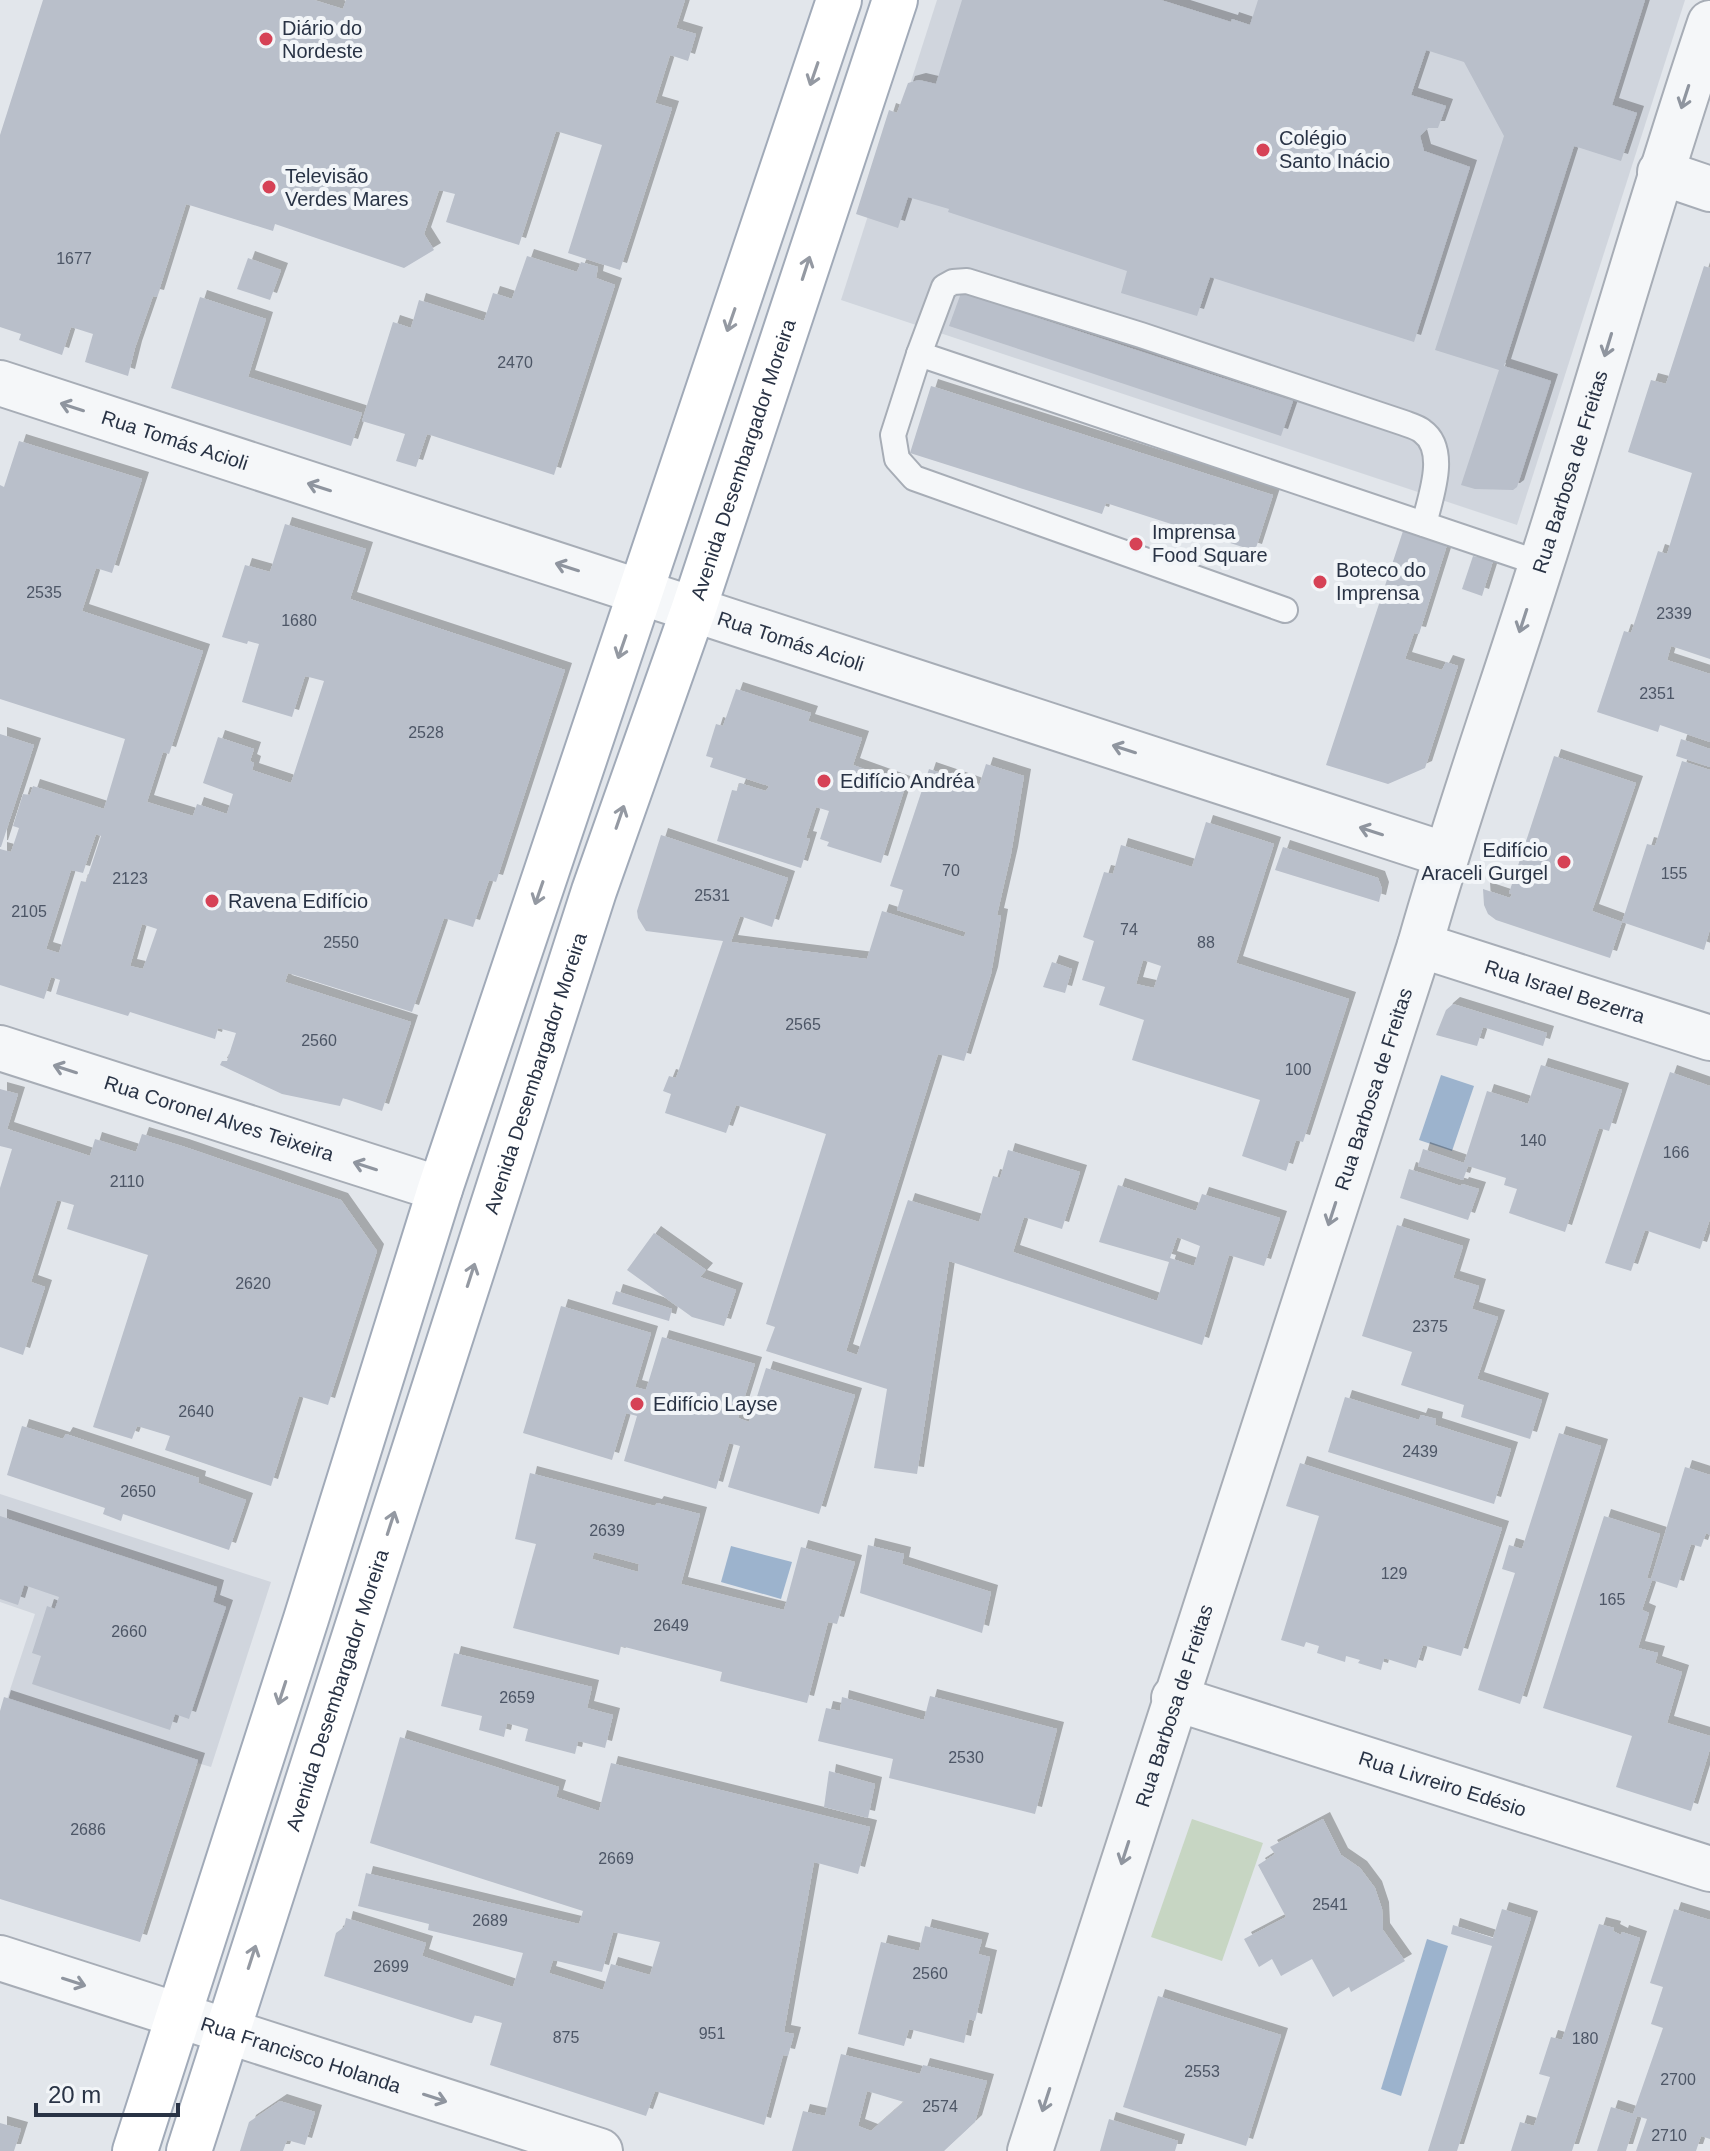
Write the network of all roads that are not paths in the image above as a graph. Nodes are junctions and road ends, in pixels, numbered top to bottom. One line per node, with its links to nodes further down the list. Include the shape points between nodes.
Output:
1 (839, 0): 10 (main road, one-way to 10)
2 (895, 0): 11 (main road, Avenida Desembargador Moreira, one-way to 2)
3 (1710, 23): 4 (street, Rua Barbosa de Freitas, one-way to 4)
4 (1660, 172): 5 (street); 9 (street, Rua Barbosa de Freitas, one-way to 9)
5 (1710, 189)
6 (919, 354): 8 (lane); 8 (lane, via 944,287 967,281 1389,418 1423,432 1435,447); 12 (lane, via 893,435 897,459 914,478)
7 (0, 383): 10 (street, Rua Tomás Acioli, one-way to 7)
8 (1424, 524): 9 (lane)
9 (1542, 564): 13 (street, Rua Barbosa de Freitas, one-way to 13)
10 (641, 591): 11 (street, Rua Tomás Acioli); 17 (main road, one-way to 17)
11 (694, 608): 13 (street, Rua Tomás Acioli, one-way to 11); 22 (main road, Avenida Desembargador Moreira, one-way to 11, via 594,891)
12 (1285, 610)
13 (1446, 855): 14 (street, Rua Barbosa de Freitas)
14 (1420, 945): 15 (street, Rua Israel Bezerra); 18 (street, Rua Barbosa de Freitas, one-way to 18)
15 (1710, 1038)
16 (0, 1048): 17 (street, Rua Coronel Alves Teixeira, one-way to 16)
17 (440, 1189): 21 (main road, one-way to 21)
18 (1174, 1698): 19 (street, Rua Livreiro Edésio); 26 (street, Rua Barbosa de Freitas, one-way to 26)
19 (1710, 1869)
20 (0, 1958): 21 (street, Rua Francisco Holanda, one-way to 21)
21 (178, 2016): 22 (street, Rua Francisco Holanda); 23 (main road)
22 (228, 2031): 24 (main road, Avenida Desembargador Moreira); 25 (street, Rua Francisco Holanda, one-way to 25)
23 (135, 2151)
24 (189, 2151)
25 (600, 2151)
26 (1030, 2151)

